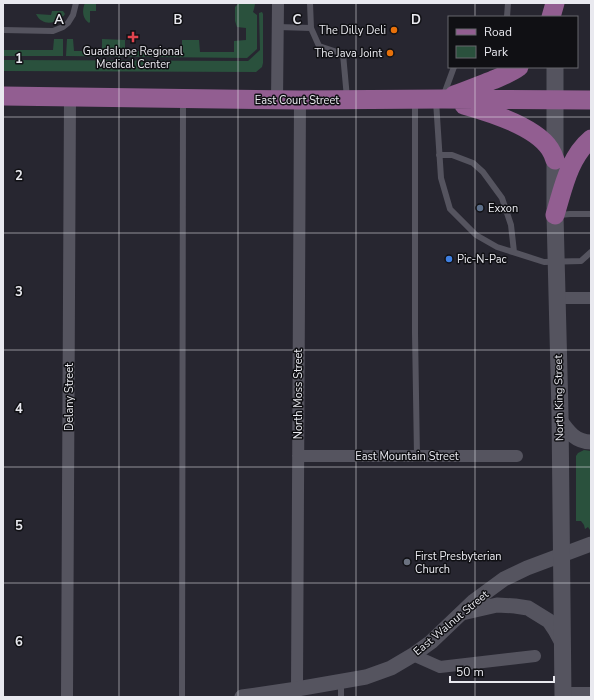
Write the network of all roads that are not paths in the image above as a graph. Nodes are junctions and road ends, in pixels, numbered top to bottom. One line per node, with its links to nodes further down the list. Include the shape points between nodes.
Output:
1 (76, 3): 11 (lane, via 68,23 53,31)
2 (278, 3): 9 (street)
3 (310, 3): 10 (lane)
4 (508, 3): 6 (lane)
5 (555, 3): 7 (main road); 8 (main road)
6 (507, 16)
7 (550, 16)
8 (555, 16)
9 (278, 28): 10 (lane); 20 (street)
10 (310, 28): 22 (lane, via 319,46 343,54)
11 (3, 30)
12 (454, 68): 19 (lane)
13 (518, 68): 19 (main road, via 469,90)
14 (556, 68): 23 (main road, North King Street)
15 (3, 96): 16 (main road, East Court Street)
16 (70, 96): 17 (main road, East Court Street); 50 (street, Delany Street)
17 (183, 98): 20 (main road, East Court Street); 51 (lane)
18 (416, 99): 19 (main road, East Court Street); 22 (main road, East Court Street); 38 (lane)
19 (439, 99): 23 (main road, East Court Street); 26 (lane); 27 (main road, via 496,115 520,125 541,139 550,148)
20 (277, 100): 21 (main road, East Court Street)
21 (300, 100): 22 (main road, East Court Street); 37 (street, North Moss Street)
22 (347, 100)
23 (555, 100): 24 (main road, East Court Street); 27 (main road, North King Street)
24 (591, 100)
25 (591, 139): 29 (main road, via 570,168)
26 (439, 155): 30 (lane, via 441,178 450,209 476,235 497,247); 30 (lane, via 452,155 473,163 483,172 502,198 511,224)
27 (555, 160): 29 (main road, North King Street)
28 (591, 214): 29 (lane)
29 (555, 215): 32 (main road, North King Street)
30 (514, 252): 32 (lane, via 544,262)
31 (591, 252): 32 (lane, via 581,261)
32 (556, 262): 33 (main road, North King Street)
33 (557, 298): 34 (street); 35 (main road, North King Street)
34 (591, 298)
35 (560, 420): 36 (street, via 573,436); 41 (main road, North King Street)
36 (591, 442)
37 (298, 456): 38 (street, East Mountain Street); 47 (street, North Moss Street)
38 (417, 456): 39 (street, East Mountain Street)
39 (517, 456)
40 (591, 544): 41 (street)
41 (562, 555): 42 (street, East Walnut Street, via 504,579); 43 (main road, North King Street)
42 (461, 613): 43 (street, via 497,605 528,608 549,621); 44 (street, East Walnut Street, via 431,642)
43 (562, 643): 49 (main road, North King Street)
44 (413, 655): 45 (street, via 440,667); 46 (street, East Walnut Street, via 391,668 366,677)
45 (535, 656)
46 (341, 681): 47 (street, East Walnut Street); 53 (lane)
47 (297, 689): 52 (street, East Walnut Street)
48 (591, 693): 49 (street)
49 (563, 695)
50 (67, 697)
51 (182, 697)
52 (242, 697)
53 (341, 697)

